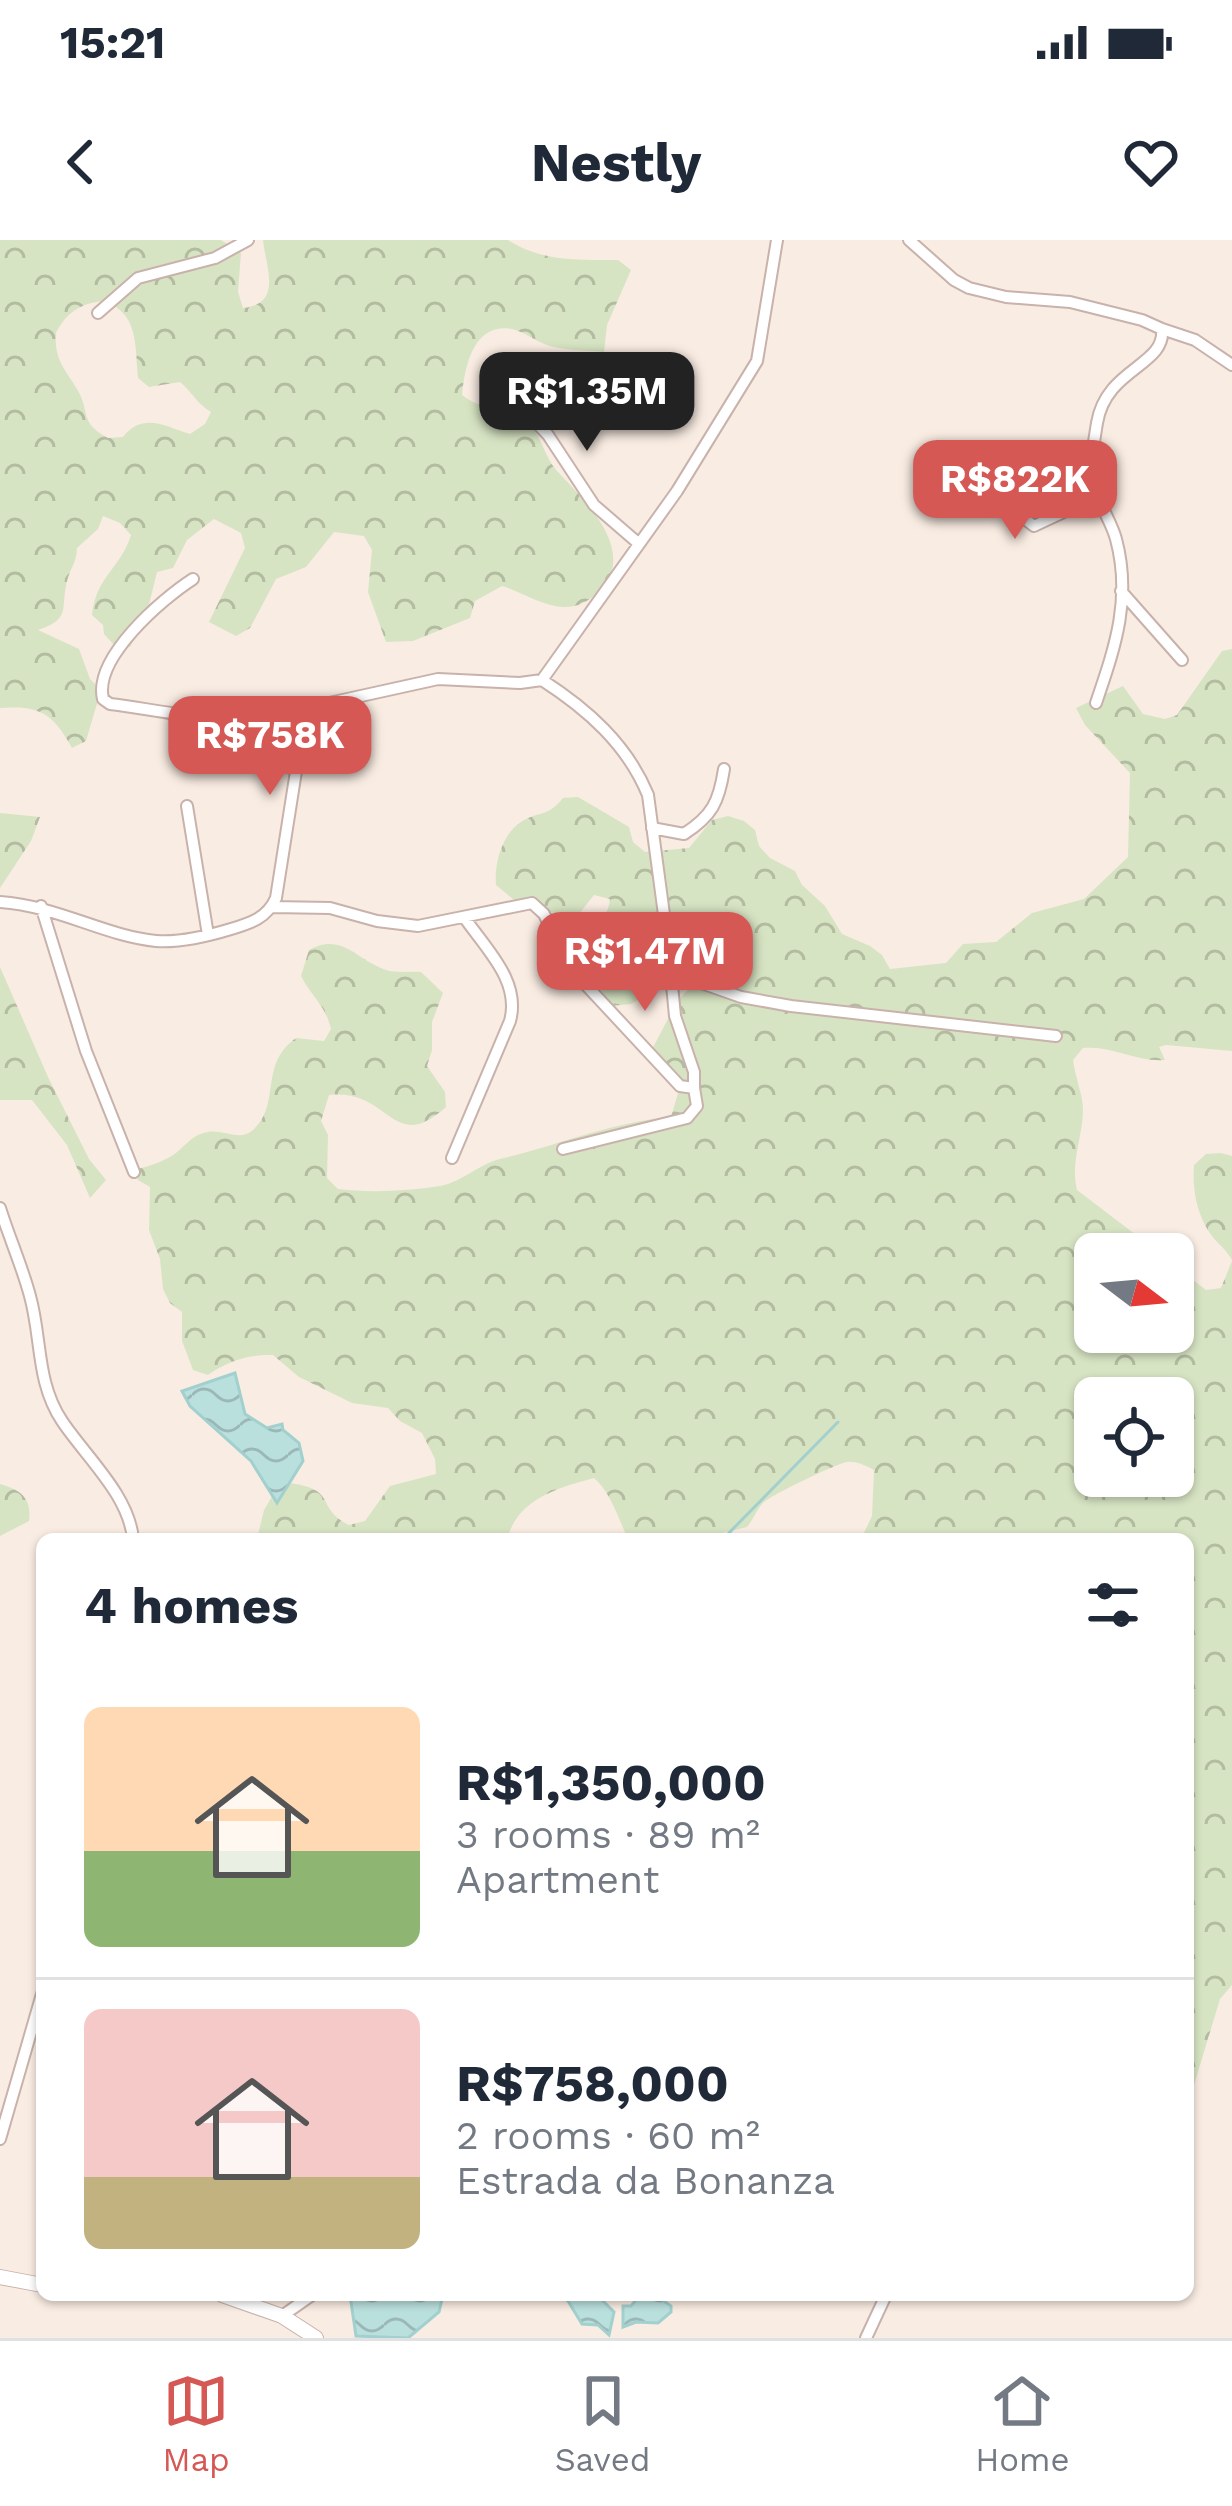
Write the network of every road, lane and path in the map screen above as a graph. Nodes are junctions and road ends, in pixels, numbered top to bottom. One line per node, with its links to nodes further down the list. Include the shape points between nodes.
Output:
1 (248, 240): 4 (street, via 215,258 137,278)
2 (777, 240): 10 (street, via 757,362)
3 (909, 240): 5 (street, via 969,288 1070,302)
4 (98, 313)
5 (1162, 329): 6 (street); 9 (street, via 1154,355 1112,385 1099,410 1092,455)
6 (1232, 365)
7 (510, 395): 10 (street, via 594,505)
8 (946, 459): 9 (street, via 1034,526)
9 (1098, 496): 12 (street, via 1116,540)
10 (638, 543): 14 (street)
11 (193, 579): 16 (street, via 129,636 104,678 103,699 212,716 280,701)
12 (1121, 591): 13 (street); 15 (street, via 1120,633)
13 (1182, 661)
14 (542, 680): 16 (street, via 439,679); 19 (street, via 624,751 648,795)
15 (1096, 703)
16 (310, 706): 22 (street)
17 (724, 770): 19 (street, via 713,812 684,834)
18 (187, 806): 24 (street)
19 (652, 828): 25 (street)
20 (0, 902): 21 (street)
21 (41, 906): 24 (street, via 150,940); 30 (street)
22 (272, 907): 23 (street, via 330,908 397,925); 24 (street)
23 (464, 917): 27 (street, via 532,903 572,970 680,1086); 29 (street, via 515,1001)
24 (208, 935)
25 (669, 952): 26 (street, via 704,984 742,997); 27 (street)
26 (1056, 1036)
27 (694, 1088): 28 (street, via 697,1106 686,1118)
28 (563, 1149)
29 (452, 1158)
30 (134, 1172)
31 (0, 1208): 32 (street, via 30,1295 44,1385)
32 (132, 1533)
33 (36, 2015): 34 (street)
34 (0, 2139)
35 (0, 2277): 36 (street)
36 (36, 2284)
37 (239, 2301): 40 (street)
38 (303, 2301): 40 (street)
39 (883, 2301): 42 (street)
40 (282, 2316): 41 (street)
41 (316, 2338)
42 (866, 2338)

